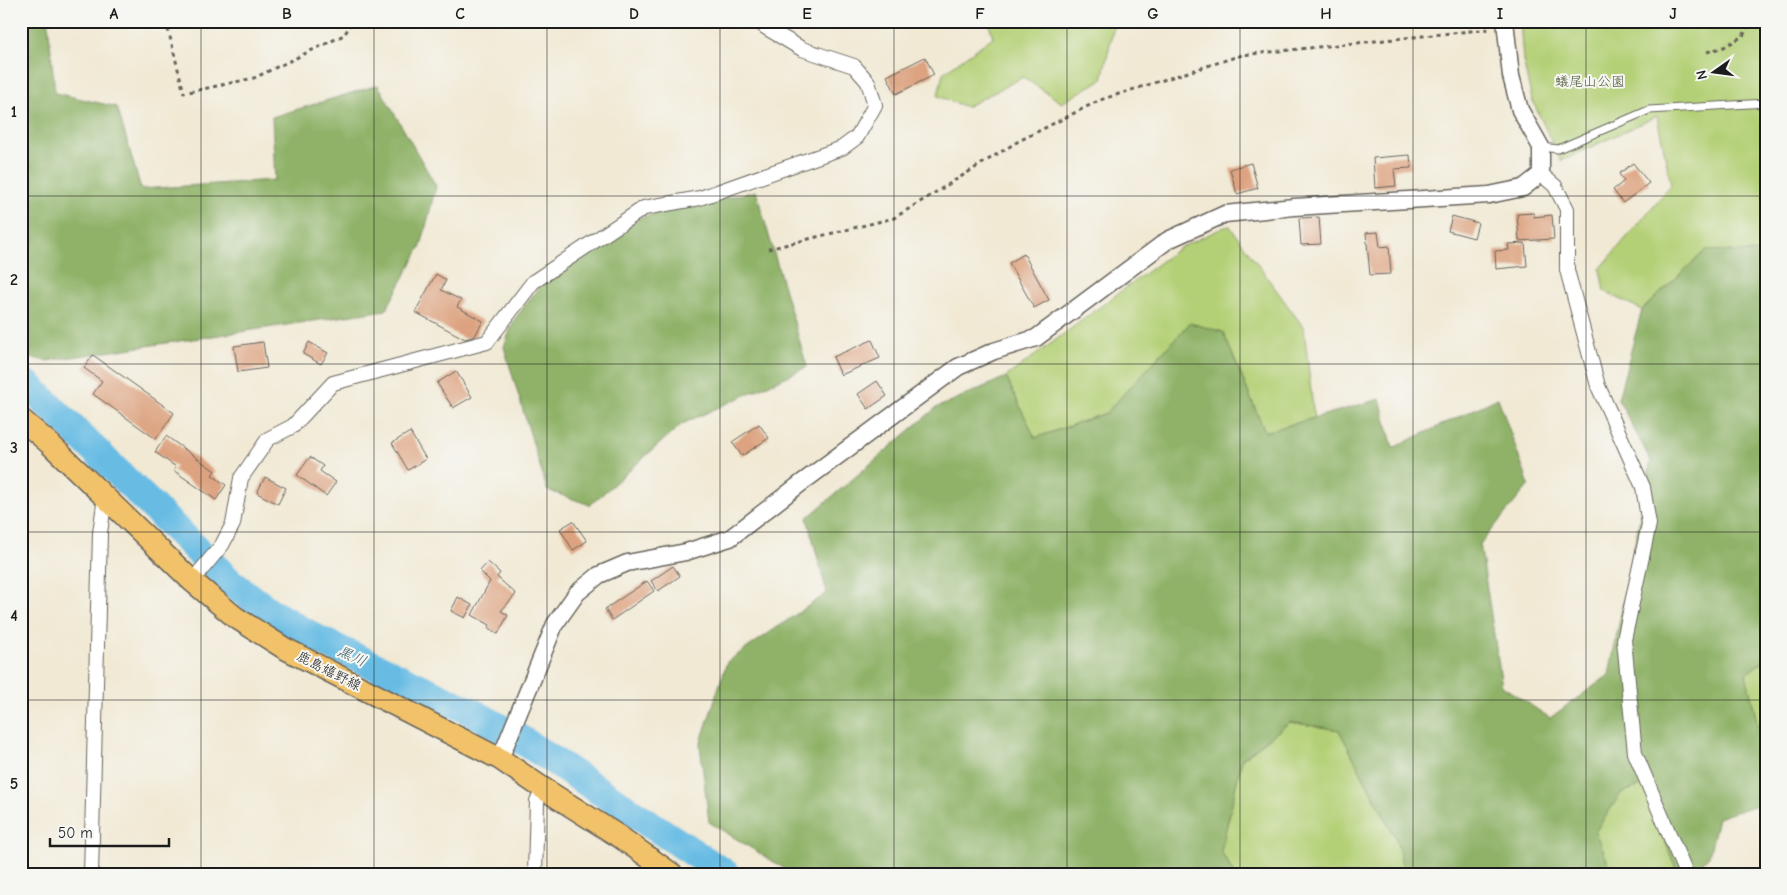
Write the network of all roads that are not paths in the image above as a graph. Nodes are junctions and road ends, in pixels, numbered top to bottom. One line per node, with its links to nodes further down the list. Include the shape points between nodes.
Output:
1 (758, 21): 8 (street, via 802,50 854,66 868,82 875,105 857,137 842,148 700,198 644,208 534,282 488,342 333,383 293,426 268,439 241,478 233,524 222,545)
2 (1505, 24): 4 (street, via 1511,76 1520,110)
3 (1766, 103): 4 (lane, via 1649,110 1558,149)
4 (1541, 147): 5 (street)
5 (1541, 174): 9 (street, via 1524,188 1489,195 1225,214 1168,240 1036,338 958,367 730,538 686,552 628,563 599,575 578,594 554,624); 14 (street, via 1555,186 1567,208 1567,270 1598,386 1643,487 1649,524 1624,640 1635,753)
6 (21, 419): 7 (main road, 鹿島嬉野線)
7 (105, 497): 8 (main road, 鹿島嬉野線); 11 (street, via 100,533)
8 (192, 581): 9 (main road, 鹿島嬉野線, via 235,617 284,648)
9 (500, 759): 10 (main road, 鹿島嬉野線)
10 (544, 790): 12 (street, via 536,801); 13 (main road, 鹿島嬉野線)
11 (91, 874)
12 (535, 874)
13 (672, 874)
14 (1686, 874)

